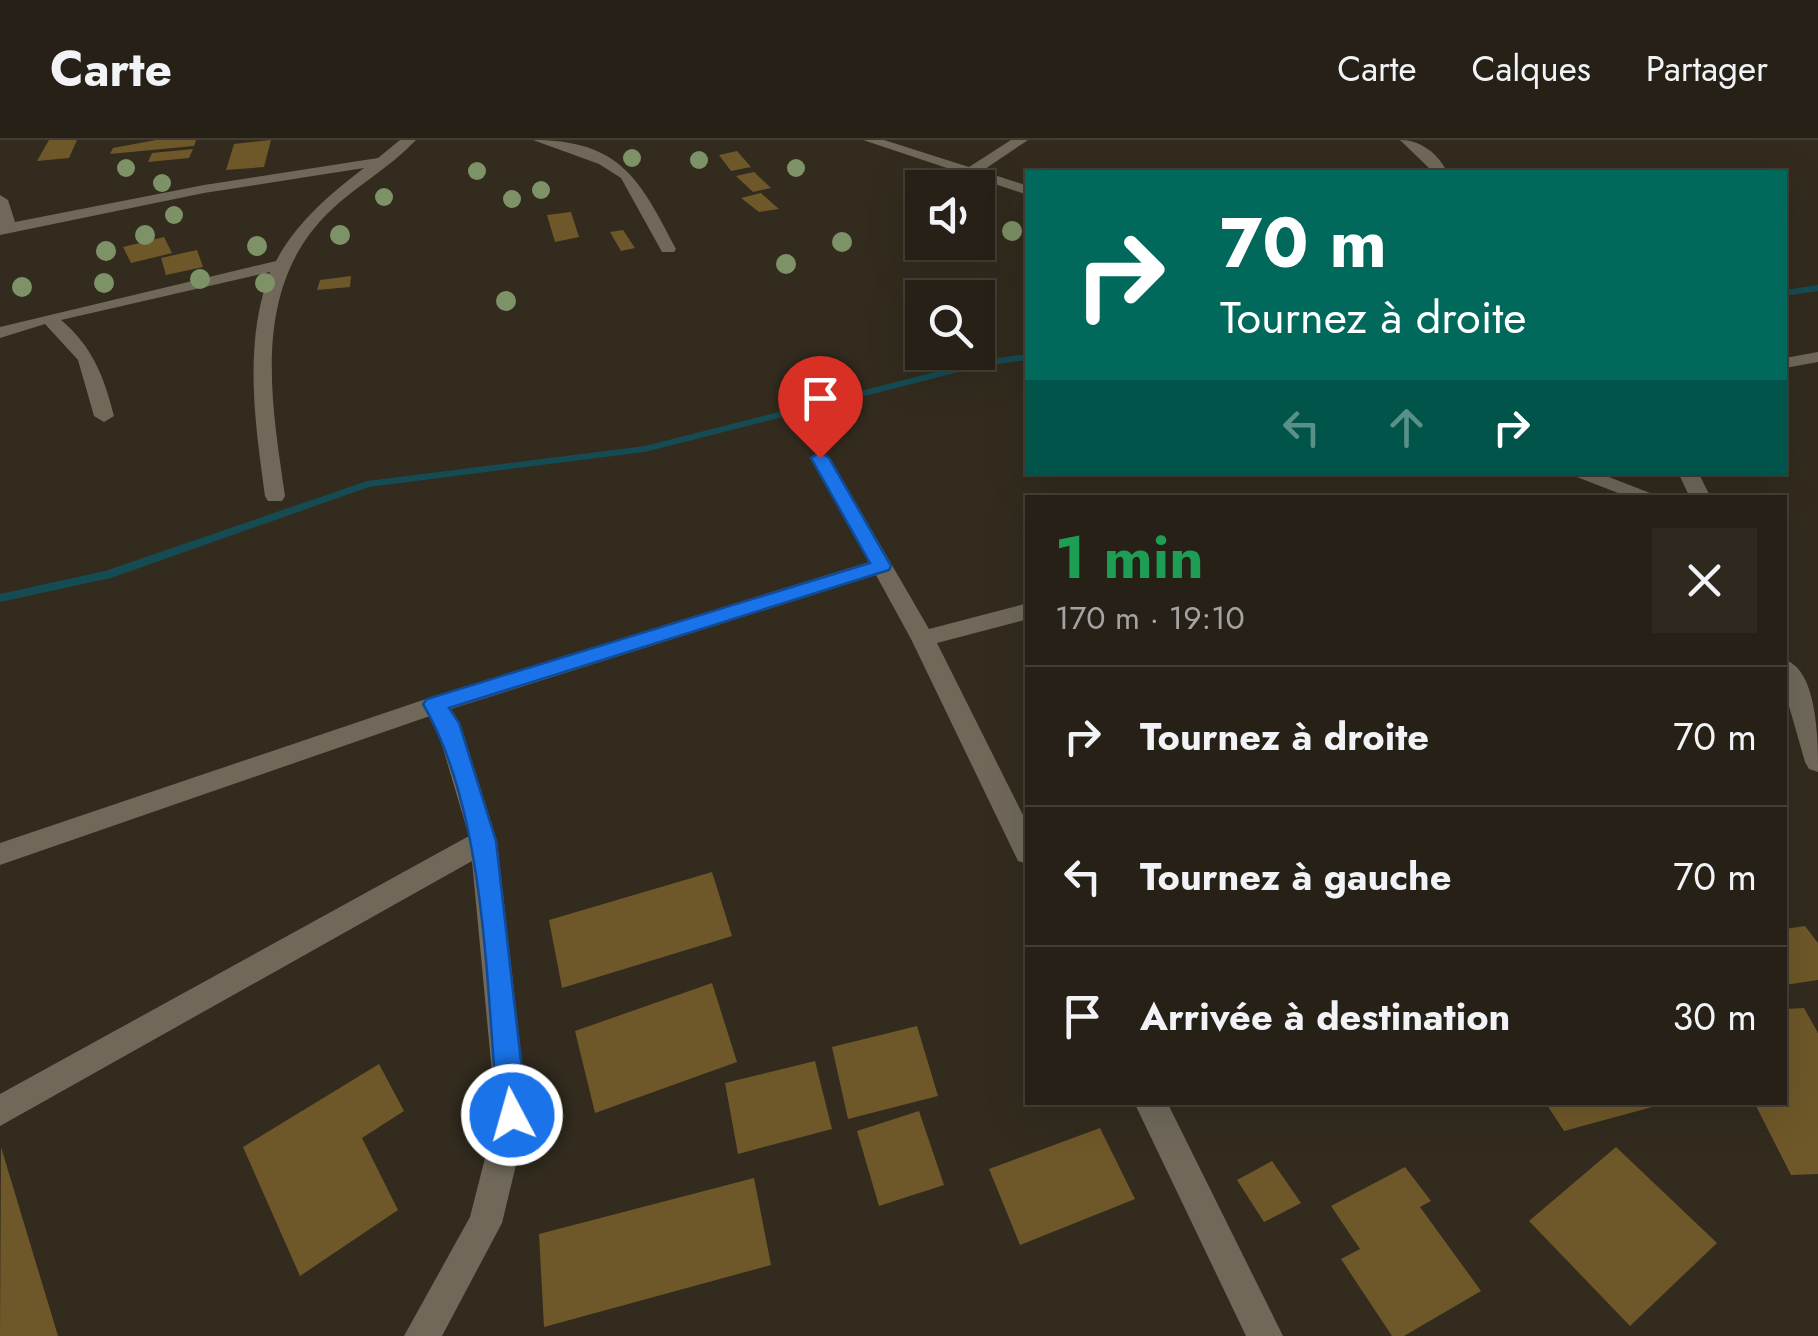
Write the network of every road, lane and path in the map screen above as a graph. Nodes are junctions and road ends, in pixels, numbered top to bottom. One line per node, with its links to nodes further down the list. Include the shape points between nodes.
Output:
1 (409, 140): 6 (street)
2 (540, 140): 14 (street, via 573,149 632,181)
3 (870, 140): 7 (street)
4 (1021, 140): 8 (street)
5 (1407, 140): 9 (street)
6 (384, 161): 13 (street, via 204,188); 15 (street, via 318,213)
7 (967, 170)
8 (976, 170)
9 (1439, 170)
10 (995, 179): 11 (street)
11 (1025, 189)
12 (0, 200): 13 (street)
13 (4, 229)
14 (668, 249)
15 (277, 266): 16 (street); 24 (street, via 261,395)
16 (48, 318): 17 (street); 20 (street, via 80,343)
17 (0, 333)
18 (1818, 358): 19 (street)
19 (1787, 363)
20 (104, 416)
21 (820, 458): 25 (street)
22 (1583, 475): 23 (street)
23 (1644, 495)
24 (275, 496)
25 (882, 566): 27 (street); 30 (street)
26 (1025, 613): 27 (street)
27 (922, 639): 33 (street)
28 (1787, 671): 29 (street)
29 (1808, 697): 31 (street)
30 (434, 704): 32 (street, via 448,723); 34 (street)
31 (1818, 762)
32 (484, 841): 36 (street); 37 (street, via 512,1115 485,1223)
33 (1025, 846)
34 (0, 854)
35 (1151, 1105): 38 (street)
36 (0, 1111)
37 (422, 1336)
38 (1265, 1336)

